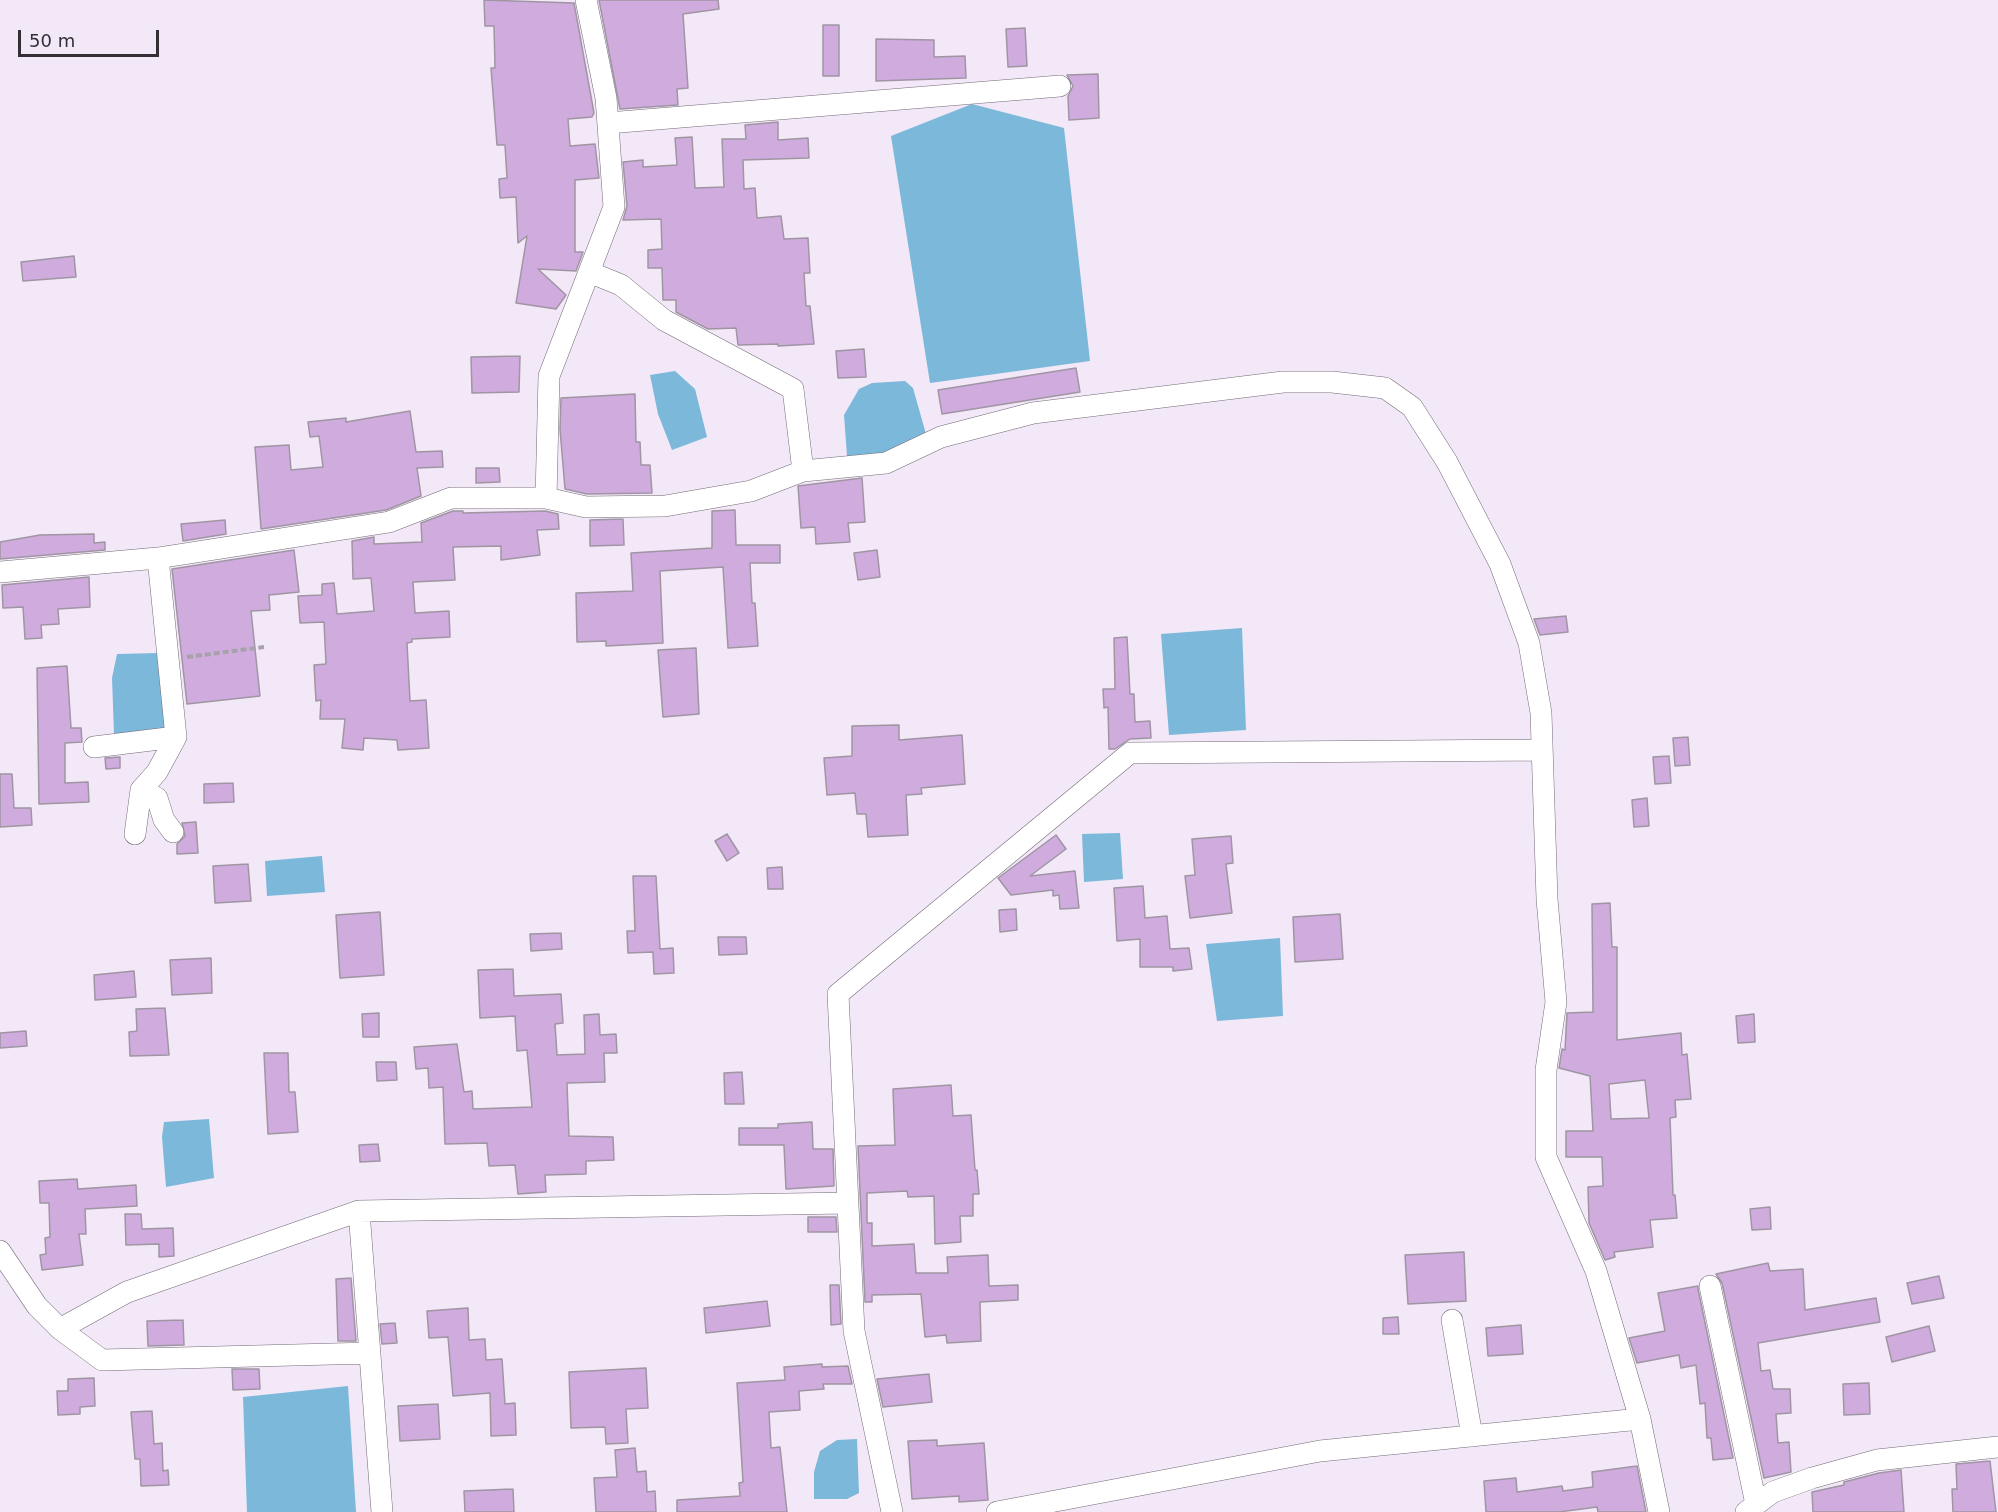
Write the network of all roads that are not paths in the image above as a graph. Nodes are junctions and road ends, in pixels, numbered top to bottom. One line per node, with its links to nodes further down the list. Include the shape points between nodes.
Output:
1 (586, 0): 3 (street)
2 (1060, 86): 3 (street)
3 (608, 123): 4 (street, via 614,207)
4 (589, 272): 5 (street, via 621,285 664,320 793,389); 6 (street, via 549,376)
5 (803, 471): 6 (street, via 751,491 665,506 586,507); 11 (street, via 886,463 941,437 1033,413 1283,382 1384,388 1412,407 1447,462 1500,564 1529,643 1541,713)
6 (546, 498): 7 (street, via 451,498 389,522)
7 (158, 558): 8 (street); 9 (street)
8 (0, 572)
9 (176, 737): 10 (street); 12 (street, via 157,772)
10 (94, 747)
11 (1542, 750): 15 (street, via 1130,753 838,994); 22 (street, via 1547,899 1556,1002 1545,1070 1546,1157 1596,1271)
12 (141, 790): 13 (street, via 157,798); 14 (street)
13 (172, 832)
14 (135, 834)
15 (848, 1203): 16 (street); 27 (street, via 854,1330)
16 (359, 1211): 20 (street, via 127,1292); 21 (street)
17 (0, 1251): 20 (street, via 37,1305)
18 (1710, 1286): 25 (street)
19 (1452, 1320): 23 (street)
20 (60, 1329): 21 (street, via 102,1360)
21 (370, 1353): 26 (street)
22 (1640, 1419): 23 (street); 29 (street)
23 (1472, 1436): 28 (street, via 1320,1450)
24 (1998, 1447): 25 (street, via 1877,1460 1773,1492)
25 (1751, 1508)
26 (382, 1512)
27 (892, 1512)
28 (997, 1512)
29 (1659, 1512)

